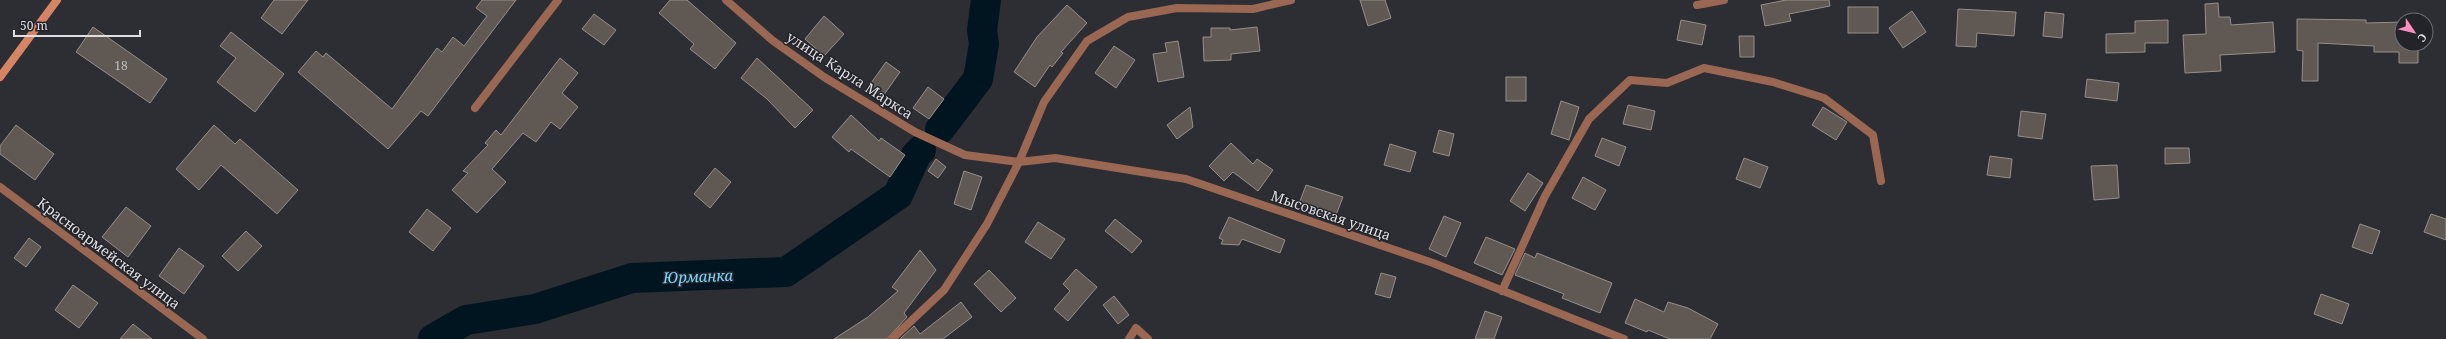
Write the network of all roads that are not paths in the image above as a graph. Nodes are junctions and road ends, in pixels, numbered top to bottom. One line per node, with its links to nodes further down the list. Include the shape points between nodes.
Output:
1 (57, 0): 7 (main road)
2 (558, 0): 8 (street)
3 (726, 0): 9 (street, улица Карла Маркса, via 772,40 824,77 908,128 965,155)
4 (1291, 0): 9 (street, via 1253,9 1177,8 1128,17 1087,41 1044,102)
5 (1724, 0): 6 (street)
6 (1697, 4)
7 (0, 77)
8 (475, 108)
9 (1019, 162): 12 (street, Мысовская улица, via 1055,158 1186,179 1433,263); 14 (street, via 987,224 944,290)
10 (1881, 181): 12 (street, via 1873,134 1824,98 1773,82 1704,68 1667,83 1630,80 1590,119 1545,196)
11 (0, 187): 13 (street, Красноармейская улица)
12 (1502, 291): 17 (street, Мысовская улица)
13 (203, 339)
14 (892, 339)
15 (1129, 339): 16 (street, via 1136,328)
16 (1148, 339)
17 (1624, 339)

